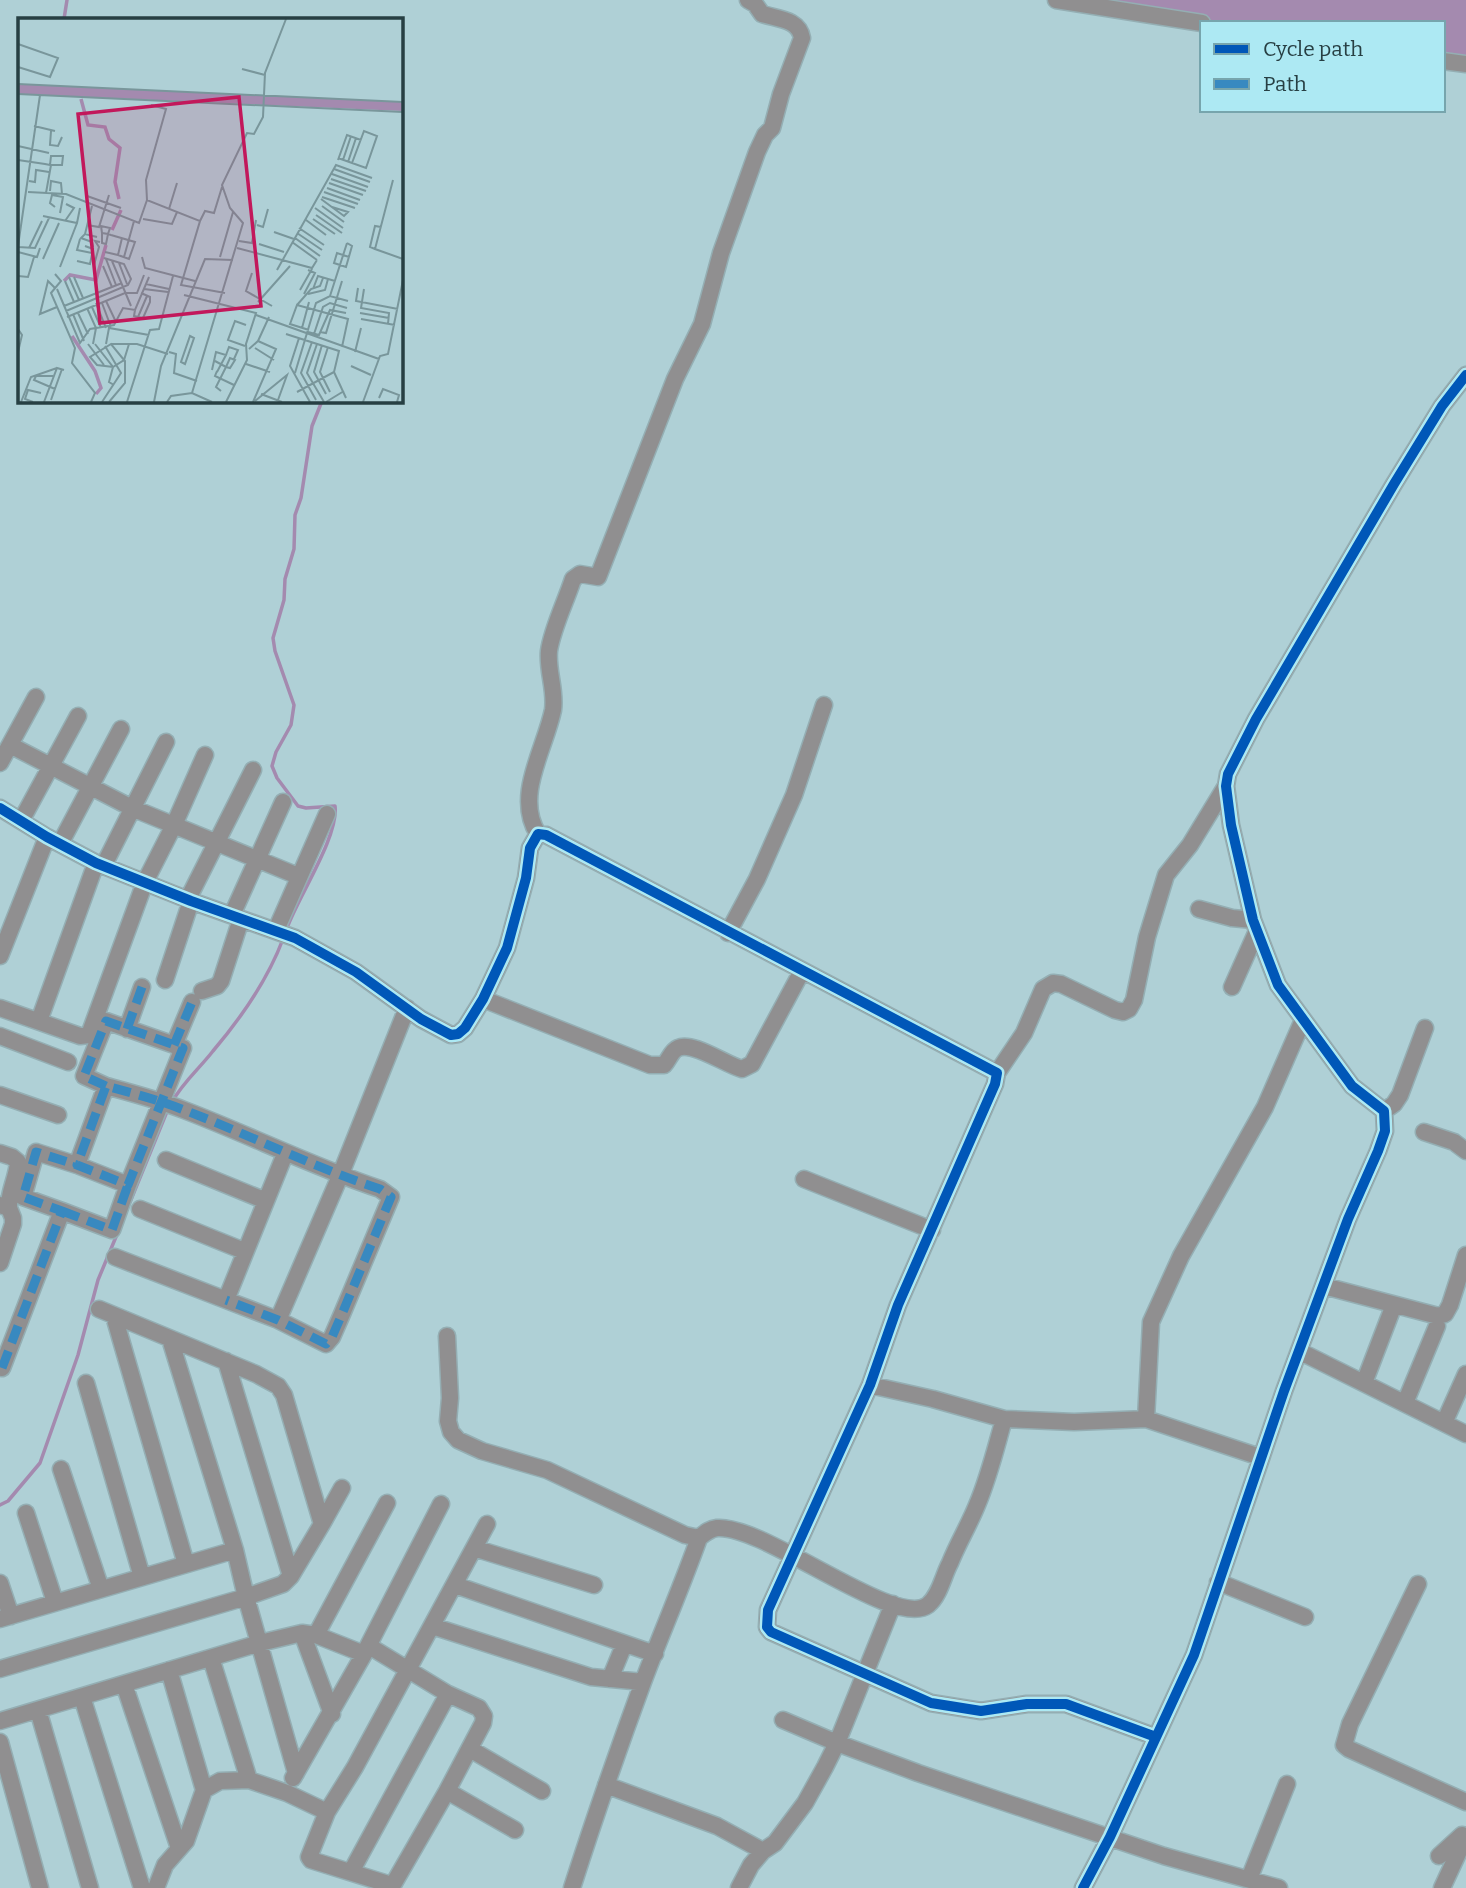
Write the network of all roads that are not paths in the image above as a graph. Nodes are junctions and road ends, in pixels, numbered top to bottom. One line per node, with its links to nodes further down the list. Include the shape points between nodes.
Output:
1 (748, 0): 25 (street, via 762,14 795,24 802,38 772,128 757,152 721,253 702,324 675,379 600,573 595,578 580,573 573,579 549,648 552,710 528,807)
2 (1056, 0): 3 (street)
3 (1200, 23)
4 (1445, 61): 5 (street)
5 (1466, 64)
6 (1466, 374): 17 (street, via 1394,484 1256,719)
7 (36, 697): 12 (street)
8 (824, 705): 37 (street, via 794,795)
9 (78, 716): 15 (street)
10 (121, 729): 18 (street)
11 (166, 742): 21 (street)
12 (10, 745): 14 (street); 15 (street)
13 (205, 755): 24 (street)
14 (0, 763)
15 (50, 766): 18 (street); 23 (street)
16 (253, 770): 27 (street)
17 (1226, 786): 35 (street); 53 (street, via 1166,875 1129,1009 1115,1010 1060,984 1048,985)
18 (90, 787): 21 (street); 26 (street)
19 (283, 802): 28 (street)
20 (0, 808): 23 (street)
21 (132, 808): 24 (street); 29 (street)
22 (327, 814): 30 (street)
23 (21, 821): 26 (street)
24 (174, 825): 27 (street); 31 (street)
25 (538, 834): 37 (street); 43 (street, via 530,848 510,939)
26 (53, 841): 29 (street); 38 (street)
27 (215, 844): 28 (street); 32 (street)
28 (256, 859): 30 (street); 34 (street)
29 (100, 864): 31 (street); 47 (street)
30 (298, 876): 36 (street)
31 (145, 882): 32 (street); 47 (street, via 89,1035 79,1036)
32 (190, 900): 34 (street); 40 (street)
33 (1199, 909): 35 (street)
34 (236, 917): 36 (street); 51 (street, via 221,981 197,996)
35 (1255, 925): 41 (street); 46 (street, via 1278,985)
36 (282, 932): 45 (street, via 356,972)
37 (728, 933): 39 (street)
38 (0, 956)
39 (802, 971): 43 (street, via 752,1064 742,1069 682,1047 664,1065 650,1065); 53 (street)
40 (165, 980)
41 (1232, 986)
42 (142, 987): 49 (street)
43 (483, 999): 45 (street, via 458,1034 445,1034)
44 (0, 1007): 47 (street)
45 (407, 1008): 65 (street)
46 (1303, 1020): 57 (street, via 1352,1086); 95 (street, via 1265,1107 1181,1256 1151,1322)
47 (39, 1021)
48 (1425, 1028): 57 (street, via 1400,1095)
49 (127, 1029): 51 (street); 54 (street, via 106,1021 84,1076)
50 (0, 1036): 52 (street)
51 (174, 1045): 56 (street, via 183,1048)
52 (68, 1062)
53 (997, 1073): 72 (street)
54 (106, 1086): 56 (street); 64 (street)
55 (0, 1095): 58 (street)
56 (168, 1104): 62 (street); 67 (street)
57 (1384, 1111): 77 (street, via 1385,1131)
58 (58, 1115)
59 (1424, 1132): 60 (street)
60 (1466, 1151)
61 (0, 1153): 69 (street, via 18,1162)
62 (285, 1154): 65 (street); 68 (street)
63 (166, 1160): 68 (street)
64 (78, 1165): 67 (street); 71 (street, via 36,1152 23,1197)
65 (340, 1176): 82 (street); 82 (street, via 391,1197 342,1314 326,1344)
66 (804, 1179): 72 (street)
67 (128, 1185): 71 (street, via 112,1230)
68 (266, 1201): 73 (street)
69 (5, 1206): 76 (street, via 13,1224)
70 (140, 1209): 73 (street)
71 (62, 1211): 88 (street)
72 (932, 1230): 92 (street, via 898,1305)
73 (244, 1251): 78 (street)
74 (1466, 1255): 77 (street, via 1450,1305 1438,1316)
75 (115, 1256): 78 (street)
76 (0, 1262)
77 (1324, 1286): 86 (street)
78 (226, 1300): 82 (street)
79 (99, 1309): 81 (street)
80 (1392, 1310): 91 (street)
81 (114, 1315): 85 (street); 110 (street)
82 (278, 1320)
83 (1437, 1326): 93 (street)
84 (447, 1336): 106 (street, via 448,1421 458,1440 547,1470)
85 (170, 1339): 87 (street); 108 (street)
86 (1299, 1351): 91 (street); 98 (street)
87 (226, 1361): 104 (street, via 278,1386 284,1395); 111 (street)
88 (2, 1368)
89 (1466, 1374): 96 (street)
90 (86, 1383): 112 (street)
91 (1364, 1383): 93 (street)
92 (870, 1385): 94 (street); 109 (street)
93 (1405, 1403): 96 (street)
94 (1004, 1419): 95 (street); 121 (street, via 979,1501 932,1602 924,1608)
95 (1146, 1419): 98 (street)
96 (1444, 1423): 97 (street)
97 (1466, 1434)
98 (1261, 1457): 113 (street)
99 (61, 1469): 118 (street)
100 (342, 1488): 104 (street)
101 (387, 1503): 125 (street)
102 (441, 1504): 128 (street)
103 (26, 1513): 120 (street)
104 (322, 1524): 111 (street)
105 (487, 1524): 107 (street)
106 (699, 1538): 109 (street, via 716,1528 734,1530); 129 (street)
107 (474, 1548): 116 (street); 117 (street)
108 (235, 1550): 110 (street); 119 (street)
109 (793, 1555): 121 (street, via 836,1580); 134 (street, via 768,1610 767,1626 771,1632)
110 (186, 1564): 112 (street)
111 (291, 1576): 119 (street, via 283,1584)
112 (142, 1577): 118 (street)
113 (1218, 1582): 122 (street); 144 (street, via 1194,1655)
114 (0, 1583): 123 (street)
115 (1418, 1584): 156 (street, via 1344,1745)
116 (455, 1585): 124 (street); 127 (street)
117 (594, 1585)
118 (101, 1589): 120 (street)
119 (246, 1597): 126 (street); 131 (street)
120 (55, 1602): 123 (street)
121 (893, 1604): 134 (street)
122 (1306, 1616)
123 (5, 1617)
124 (432, 1626): 132 (street); 135 (street)
125 (309, 1634): 126 (street); 128 (street); 141 (street)
126 (260, 1643): 130 (street); 148 (street)
127 (624, 1645): 129 (street); 135 (street)
128 (366, 1650): 132 (street); 141 (street)
129 (655, 1654): 136 (street)
130 (211, 1658): 133 (street); 149 (street)
131 (0, 1668)
132 (408, 1669): 138 (street); 157 (street)
133 (169, 1670): 137 (street); 152 (street)
134 (864, 1673): 144 (street, via 931,1703 981,1711 1066,1704); 146 (street)
135 (610, 1679): 136 (street)
136 (643, 1682): 151 (street)
137 (124, 1684): 139 (street); 161 (street)
138 (448, 1694): 147 (street, via 479,1708 484,1716); 164 (street)
139 (82, 1697): 140 (street); 168 (street)
140 (37, 1710): 143 (street); 167 (street)
141 (332, 1714): 148 (street)
142 (783, 1720): 146 (street)
143 (0, 1721)
144 (1156, 1737): 160 (street)
145 (0, 1742): 166 (street)
146 (838, 1743): 160 (street); 162 (street, via 805,1804 775,1843)
147 (470, 1749): 153 (street); 154 (street)
148 (296, 1773): 155 (street)
149 (249, 1780): 152 (street, via 220,1781); 155 (street)
150 (1287, 1784): 165 (street)
151 (606, 1785): 162 (street, via 717,1826); 170 (street)
152 (204, 1790): 161 (street)
153 (447, 1791): 158 (street); 164 (street, via 394,1883)
154 (542, 1791)
155 (287, 1793): 157 (street)
156 (1466, 1802)
157 (327, 1812): 164 (street, via 309,1857)
158 (515, 1830)
159 (1466, 1833): 163 (street); 174 (street)
160 (1110, 1837): 165 (street); 172 (street)
161 (179, 1848): 169 (street, via 165,1864)
162 (763, 1851): 171 (street)
163 (1439, 1856)
164 (351, 1872)
165 (1249, 1879): 173 (street)
166 (40, 1888)
167 (90, 1888)
168 (142, 1888)
169 (156, 1888)
170 (572, 1888)
171 (739, 1888)
172 (1083, 1888)
173 (1279, 1888)
174 (1442, 1888)

